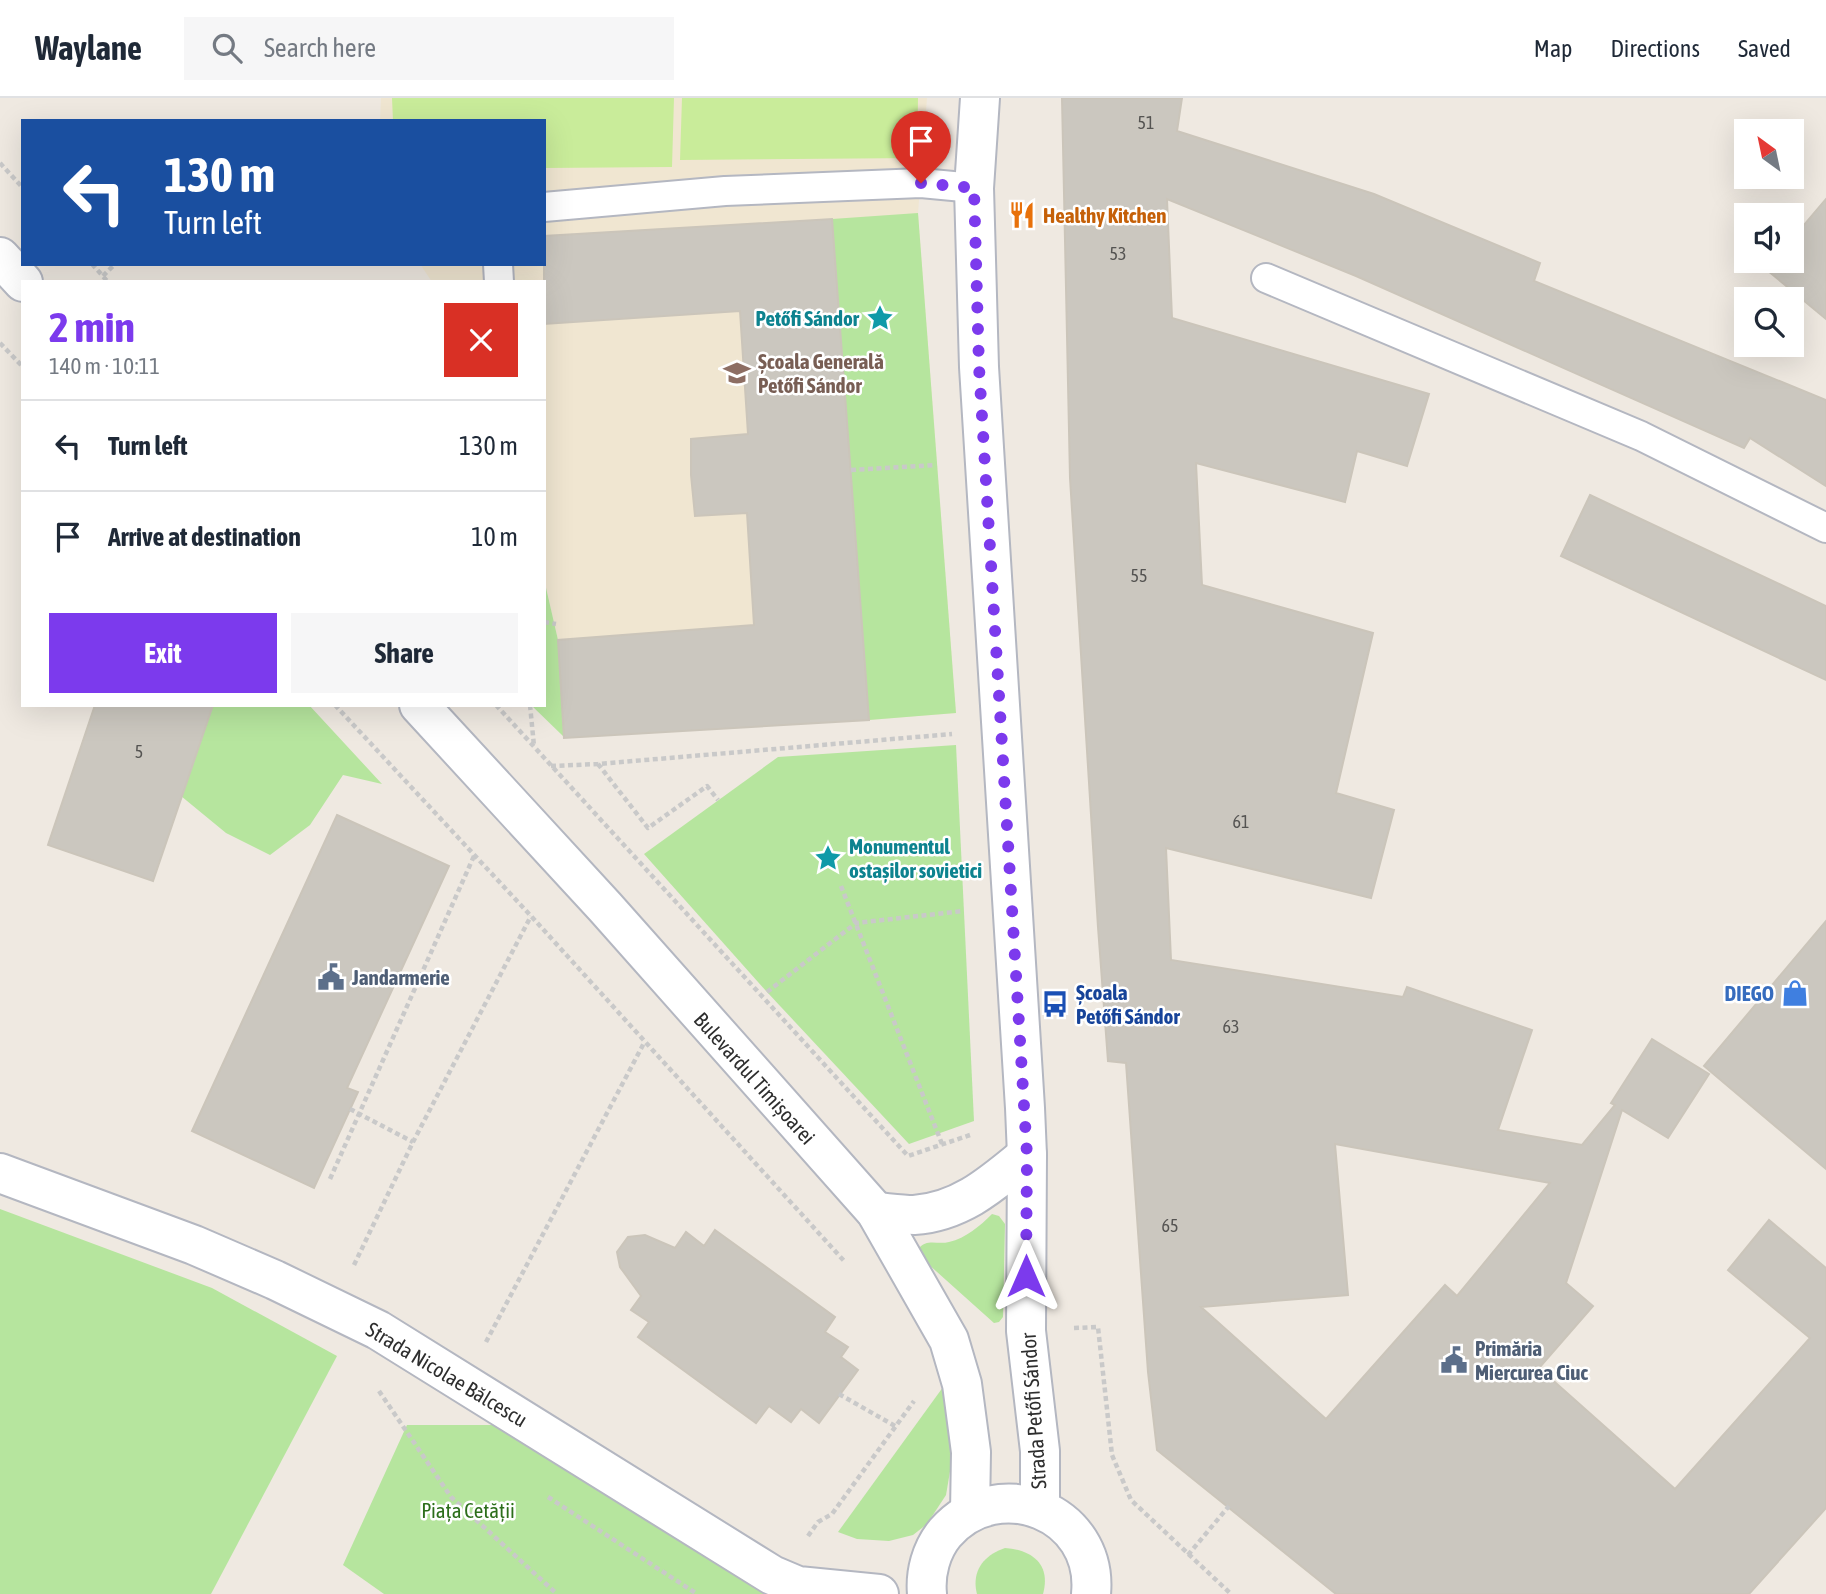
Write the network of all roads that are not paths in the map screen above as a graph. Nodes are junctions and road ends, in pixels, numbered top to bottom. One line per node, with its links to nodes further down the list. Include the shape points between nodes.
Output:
1 (980, 98): 2 (street, Strada Petőfi Sándor)
2 (974, 188): 3 (lane, via 921,183 725,191); 9 (street, Strada Petőfi Sándor, via 979,367)
3 (546, 207)
4 (0, 257): 6 (street)
5 (1266, 278): 7 (lane, via 1641,436)
6 (21, 280)
7 (1826, 528)
8 (421, 707): 11 (street, Bulevardul Timișoarei)
9 (1027, 1155): 11 (street, via 977,1195 951,1208 915,1215); 12 (street, Strada Petőfi Sándor, via 1026,1331 1040,1451)
10 (0, 1173): 15 (street, Strada Nicolae Bălcescu, via 194,1245 377,1330 772,1575 799,1586)
11 (876, 1212): 13 (street, Bulevardul Timișoarei, via 949,1339 962,1384 971,1452)
12 (1040, 1508): 13 (street, via 1005,1503); 16 (street, via 1062,1522 1079,1542 1089,1565)
13 (970, 1512): 14 (street, via 941,1539)
14 (916, 1593)
15 (879, 1594)
16 (1091, 1594)

